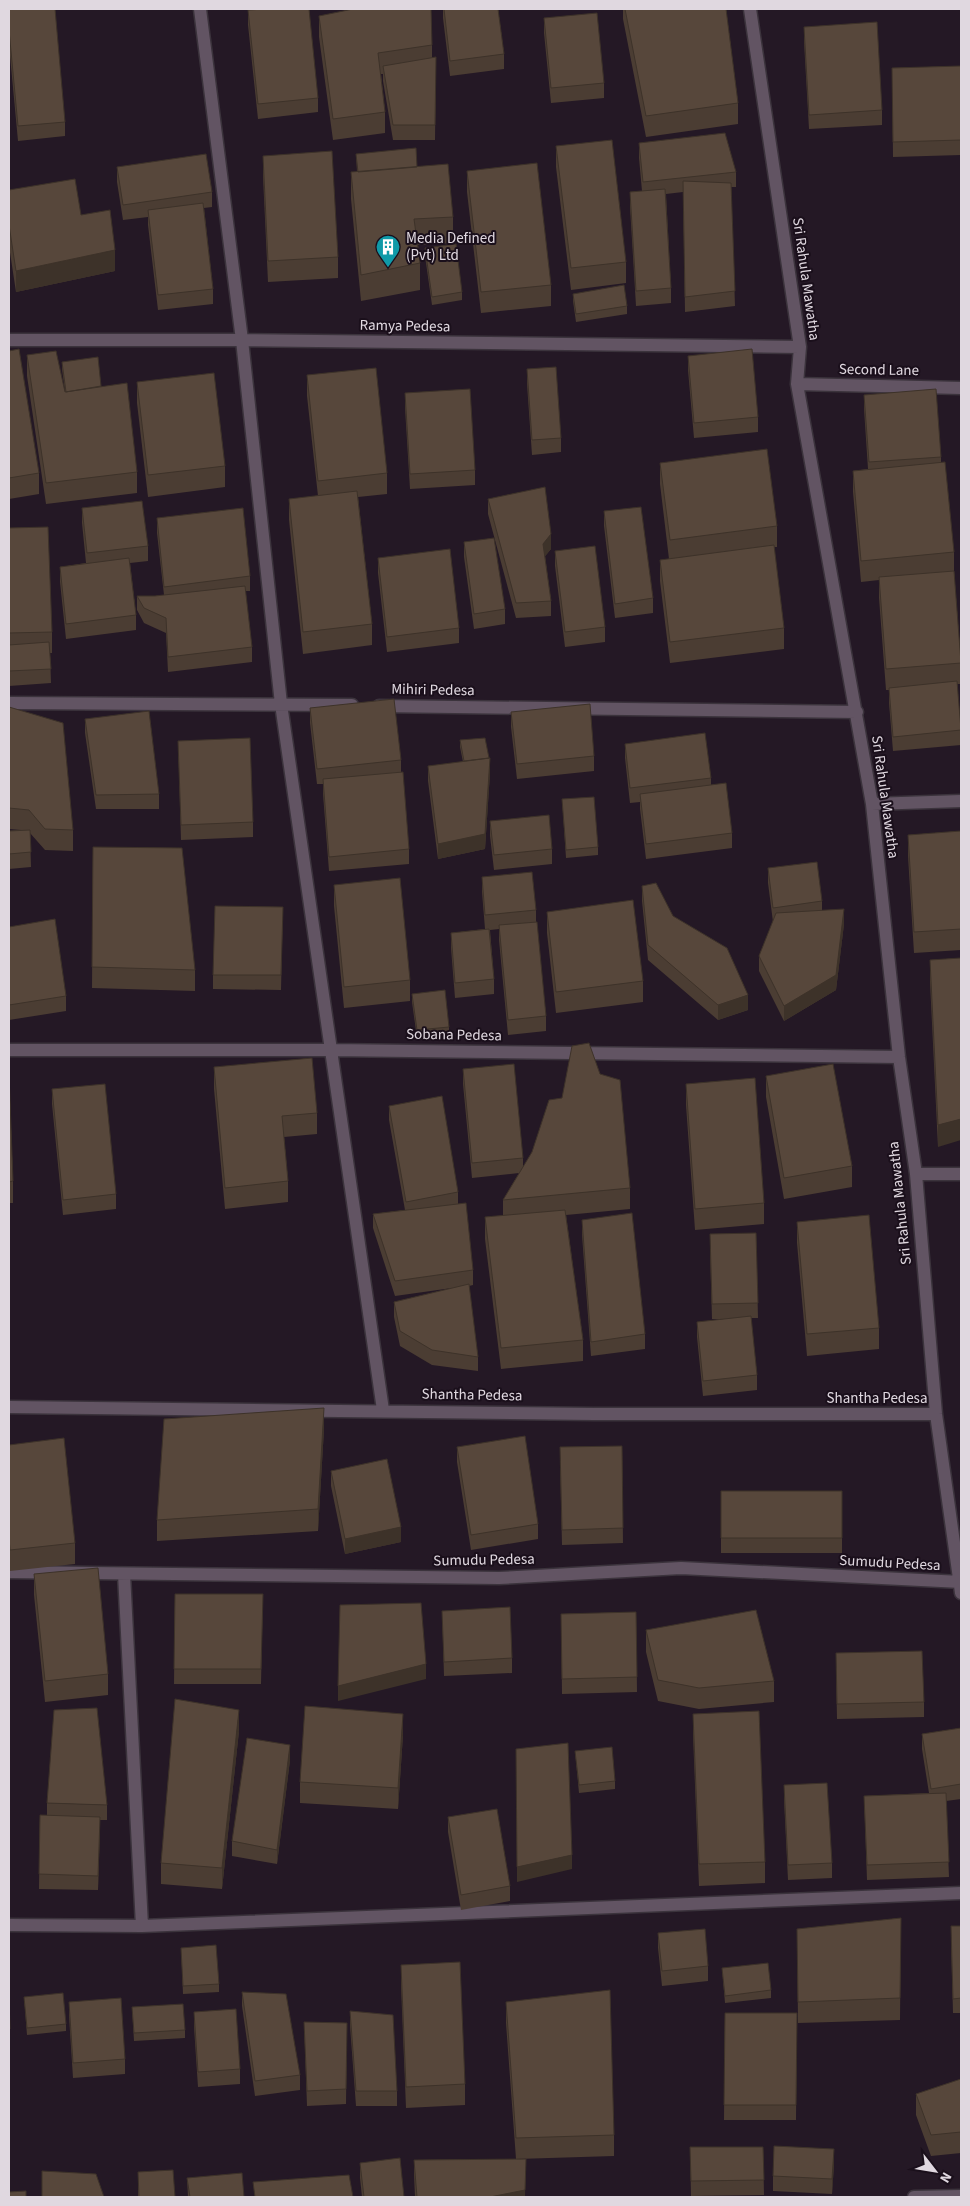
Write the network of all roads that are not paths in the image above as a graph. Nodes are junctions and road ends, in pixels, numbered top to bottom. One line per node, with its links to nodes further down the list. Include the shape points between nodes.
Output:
1 (200, 9): 4 (street)
2 (750, 9): 5 (street, Sri Rahula Mawatha)
3 (9, 340): 4 (street, Ramya Pedesa)
4 (242, 340): 5 (street, Ramya Pedesa); 9 (street)
5 (800, 346): 6 (street, Sri Rahula Mawatha)
6 (797, 384): 7 (street, Second Lane); 10 (street, Sri Rahula Mawatha)
7 (961, 388)
8 (9, 703): 9 (street, Mihiri Pedesa)
9 (281, 704): 10 (street, Mihiri Pedesa); 14 (street)
10 (857, 712): 12 (street, Sri Rahula Mawatha)
11 (961, 801): 12 (street)
12 (872, 804): 15 (street, Sri Rahula Mawatha)
13 (9, 1050): 14 (street, Sobana Pedesa)
14 (331, 1050): 15 (street, Sobana Pedesa); 19 (street)
15 (899, 1057): 16 (street, Sri Rahula Mawatha)
16 (916, 1174): 17 (street); 20 (street, Sri Rahula Mawatha)
17 (961, 1174)
18 (9, 1407): 19 (street, Shantha Pedesa)
19 (383, 1410): 20 (street, Shantha Pedesa)
20 (936, 1414): 23 (street, Sri Rahula Mawatha)
21 (9, 1572): 22 (street, Sumudu Pedesa)
22 (124, 1574): 23 (street, Sumudu Pedesa, via 499,1578 681,1568); 26 (street)
23 (961, 1586)
24 (961, 1893): 26 (street)
25 (9, 1925): 26 (street)
26 (142, 1926)
27 (961, 2196): 28 (street)
28 (914, 2197)

